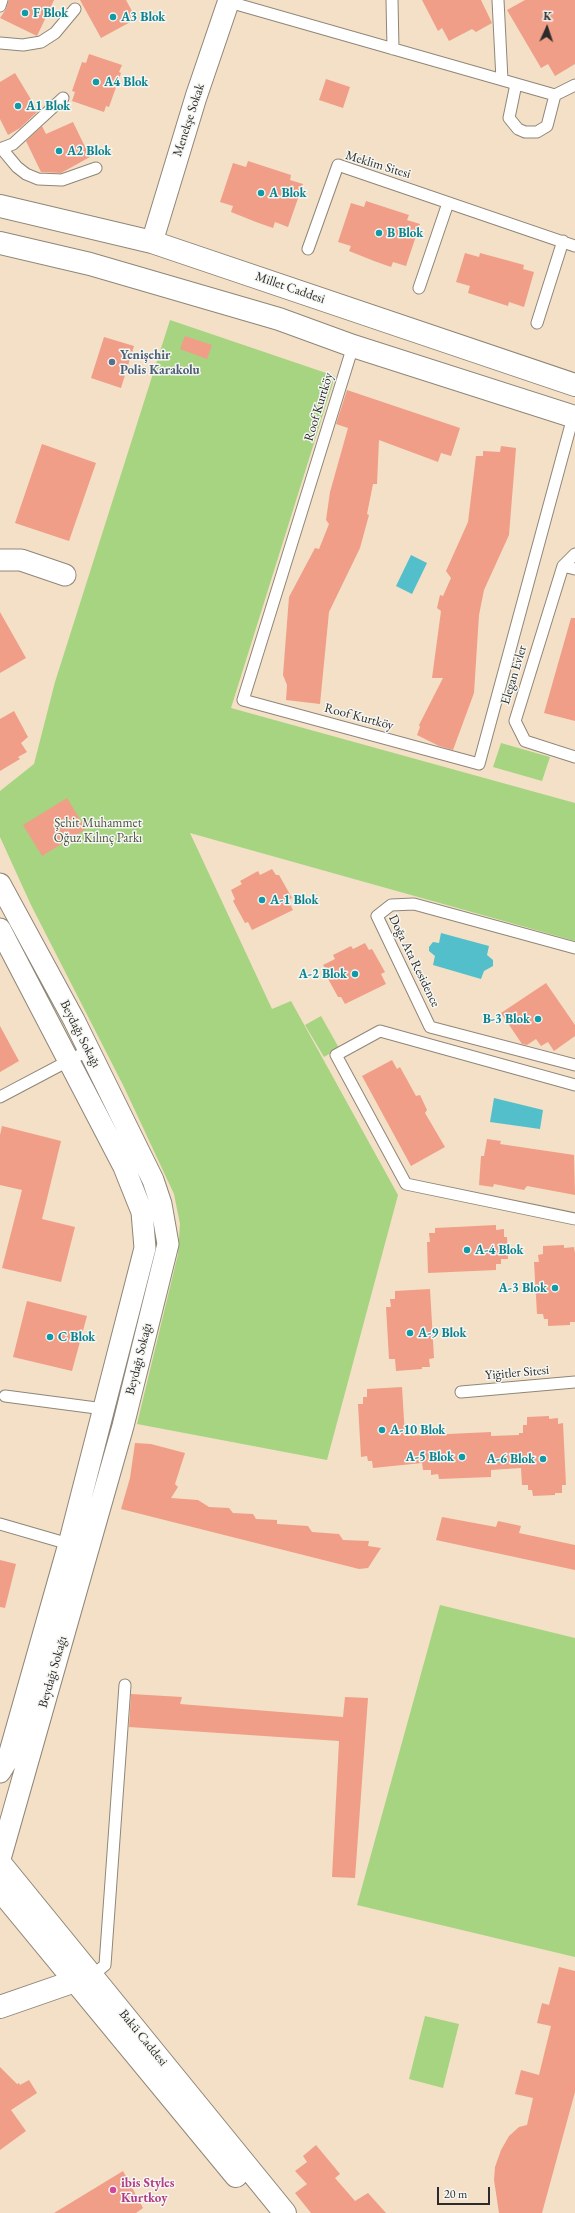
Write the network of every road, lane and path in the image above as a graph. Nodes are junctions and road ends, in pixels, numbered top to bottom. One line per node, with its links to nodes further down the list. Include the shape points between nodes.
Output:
1 (2, 0): 5 (lane)
2 (392, 0): 8 (lane)
3 (498, 0): 9 (lane)
4 (229, 1): 8 (lane); 18 (street, Menekşe Sokak, via 196,97)
5 (0, 6)
6 (75, 9): 7 (lane, via 55,33 41,42 23,45)
7 (0, 43)
8 (393, 49): 9 (lane)
9 (502, 80): 10 (lane)
10 (516, 84): 12 (lane); 12 (lane, via 509,118 518,129 525,132 537,132 547,126)
11 (575, 85): 12 (lane)
12 (555, 95)
13 (64, 98): 14 (lane, via 13,144)
14 (1, 149): 15 (lane, via 17,167 38,179 62,180)
15 (96, 168)
16 (448, 203): 19 (lane, Meklim Sitesi); 22 (lane, Meklim Sitesi, via 338,165); 23 (lane)
17 (0, 206): 18 (main road, Millet Caddesi)
18 (152, 242): 26 (main road, Millet Caddesi)
19 (563, 242): 21 (lane, Meklim Sitesi); 24 (lane)
20 (0, 243): 25 (main road, via 98,266 279,319)
21 (575, 246)
22 (308, 249)
23 (419, 288)
24 (537, 323)
25 (353, 346): 27 (main road); 27 (lane, Roof Kurtköy, via 243,700 479,764)
26 (575, 385)
27 (574, 417)
28 (575, 554): 30 (lane, Elegan Evler)
29 (0, 560): 32 (street, via 21,560)
30 (563, 566): 31 (lane); 33 (lane, Elegan Evler, via 514,722 526,741)
31 (575, 569)
32 (65, 575)
33 (575, 757)
34 (0, 884): 37 (street, Beydağı Sokağı)
35 (0, 930): 38 (street, Beydağı Sokağı)
36 (575, 948): 39 (lane, Doğa Ata Residence, via 414,904 391,905 377,916 430,1027)
37 (89, 1050): 38 (lane); 51 (street, Beydağı Sokağı, via 153,1180 161,1204 168,1244 123,1426)
38 (69, 1062): 41 (lane); 46 (street, Beydağı Sokağı, via 124,1167 142,1212 145,1248)
39 (575, 1065)
40 (575, 1085): 42 (lane, via 380,1031 336,1055 406,1184)
41 (0, 1097)
42 (575, 1219)
43 (575, 1382): 44 (lane, Yiğitler Sitesi)
44 (461, 1392)
45 (5, 1396): 46 (lane)
46 (104, 1409): 48 (street, Beydağı Sokağı)
47 (0, 1524): 48 (lane)
48 (69, 1544): 50 (street, Beydağı Sokağı, via 8,1759)
49 (125, 1685): 54 (lane, via 105,1965)
50 (0, 1772)
51 (0, 1859)
52 (0, 1863): 54 (main road, Bakü Caddesi)
53 (0, 1890): 54 (main road, Bakü Caddesi)
54 (83, 1979): 55 (main road); 56 (main road, Bakü Caddesi); 57 (main road, Bakü Caddesi)
55 (0, 2008)
56 (266, 2213)
57 (285, 2213)

